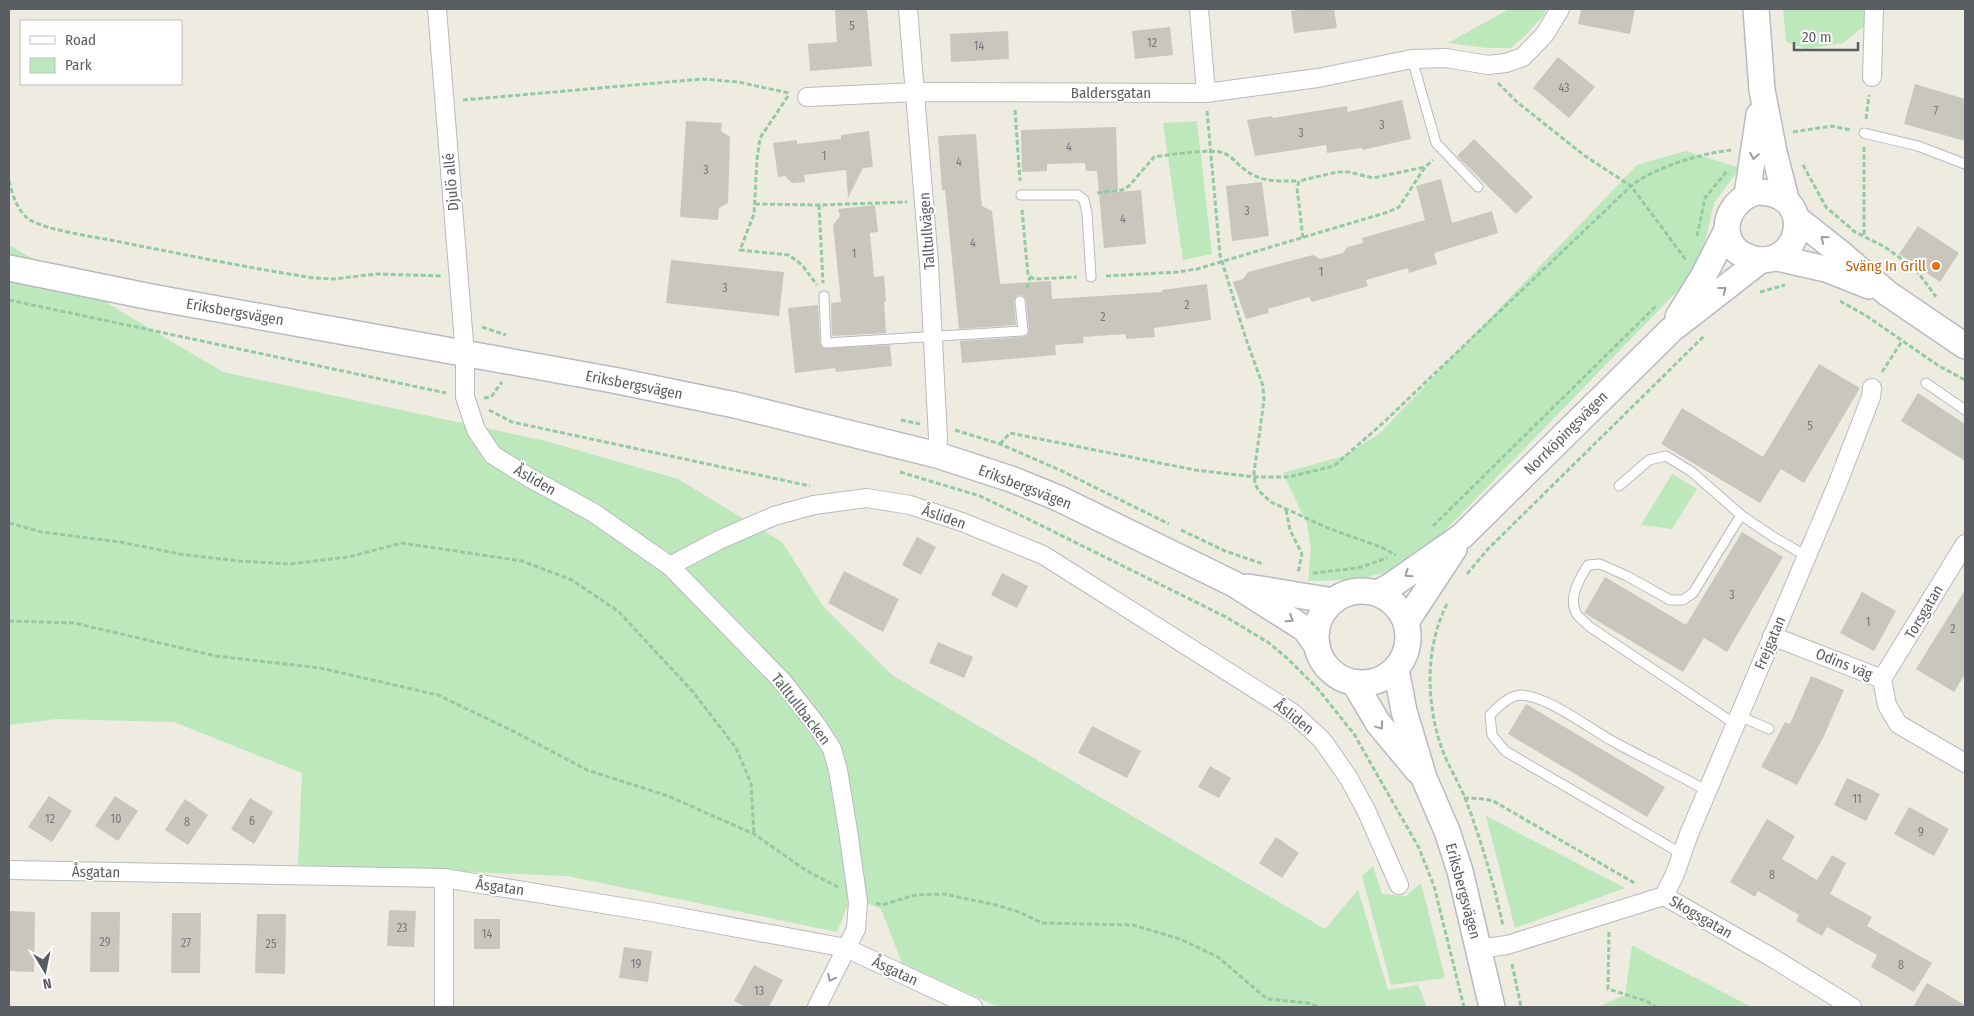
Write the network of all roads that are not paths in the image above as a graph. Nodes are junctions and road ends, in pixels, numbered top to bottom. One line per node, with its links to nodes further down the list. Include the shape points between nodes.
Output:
1 (437, 9): 29 (street, Djulö allé)
2 (908, 9): 10 (street, Talltullvägen)
3 (1198, 9): 11 (street)
4 (1560, 9): 7 (street, via 1545,34 1523,57 1506,63 1488,65 1446,58)
5 (1756, 9): 9 (main road)
6 (1874, 9): 8 (street)
7 (1412, 59): 11 (street, Baldersgatan, via 1318,78); 15 (lane, via 1436,143)
8 (1872, 77)
9 (1762, 90): 17 (main road, one-way to 17); 18 (main road, via 1774,152)
10 (916, 92): 11 (street, Baldersgatan); 12 (street, Baldersgatan); 27 (street, Talltullvägen)
11 (1206, 93)
12 (807, 97)
13 (1864, 133): 14 (lane, via 1918,146)
14 (1965, 164)
15 (1478, 187)
16 (1021, 195): 22 (lane, via 1078,195 1084,200)
17 (1747, 195): 18 (main road, via 1776,194); 19 (main road, via 1731,210)
18 (1791, 208): 20 (main road, via 1796,230 1793,240 1789,248); 23 (main road, one-way to 18)
19 (1726, 232): 20 (main road, via 1739,253); 26 (main road, Norrköpingsvägen)
20 (1769, 259): 23 (main road, via 1826,269); 26 (main road, Norrköpingsvägen, one-way to 20)
21 (9, 268): 29 (main road, Eriksbergsvägen)
22 (1091, 277)
23 (1887, 293): 28 (main road)
24 (824, 296): 27 (lane, via 826,342)
25 (1020, 301): 27 (lane, via 1023,330)
26 (1671, 330): 36 (main road, Norrköpingsvägen)
27 (933, 336): 33 (street, Talltullvägen)
28 (1965, 346)
29 (465, 355): 33 (main road, Eriksbergsvägen, via 735,405); 39 (street, Åsliden, via 465,397 476,430 493,455 594,513)
30 (1926, 383): 32 (lane)
31 (1872, 388): 38 (street, Frejgatan)
32 (1965, 410)
33 (937, 455): 40 (main road, Eriksbergsvägen, via 1058,498)
34 (1619, 486): 35 (lane, via 1649,460 1666,456 1692,472)
35 (1741, 515): 38 (lane); 49 (lane, via 1693,593 1684,600 1670,600 1600,564 1588,565 1573,600 1576,614 1590,626)
36 (1462, 536): 41 (main road, Norrköpingsvägen, one-way to 41); 43 (main road, Norrköpingsvägen)
37 (1965, 544): 47 (street, Torsgatan)
38 (1806, 556): 44 (street, Frejgatan)
39 (670, 566): 57 (street, Åsliden, via 774,516 814,505 867,498 910,505 1043,555 1301,720 1322,740 1348,777); 59 (street, Talltullbacken, via 783,682 832,749 857,896 856,929)
40 (1234, 584): 42 (main road, Eriksbergsvägen); 45 (main road, Eriksbergsvägen, one-way to 45, via 1305,629)
41 (1378, 592): 42 (main road, via 1356,592); 43 (main road, via 1396,605)
42 (1334, 601): 45 (main road, via 1318,623)
43 (1406, 622): 46 (main road, via 1406,650)
44 (1772, 636): 47 (street, Odins väg); 49 (street, Frejgatan)
45 (1317, 646): 48 (main road, via 1326,666)
46 (1396, 669): 48 (main road, via 1379,680); 52 (main road, Eriksbergsvägen, via 1404,711)
47 (1882, 679): 51 (street, Odins väg, via 1887,705 1898,724)
48 (1355, 684): 52 (main road, Eriksbergsvägen, one-way to 52, via 1378,723)
49 (1737, 720): 50 (lane); 53 (street, Frejgatan)
50 (1769, 729)
51 (1965, 763)
52 (1424, 778): 60 (main road, Eriksbergsvägen, via 1460,871)
53 (1707, 791): 54 (street, Frejgatan); 54 (lane, via 1615,743 1550,704 1520,695 1505,701 1490,715 1492,735 1506,751)
54 (1682, 854): 58 (street, Frejgatan)
55 (9, 870): 56 (street, Åsgatan)
56 (444, 878): 59 (street, Åsgatan); 61 (street)
57 (1399, 885)
58 (1664, 896): 60 (street, Skogsgatan, via 1507,945); 65 (street, Skogsgatan)
59 (846, 948): 62 (street, Talltullbacken, one-way to 62); 63 (street, Åsgatan)
60 (1478, 949): 64 (main road, Eriksbergsvägen)
61 (444, 1007)
62 (817, 1007)
63 (973, 1007)
64 (1492, 1007)
65 (1852, 1007)

